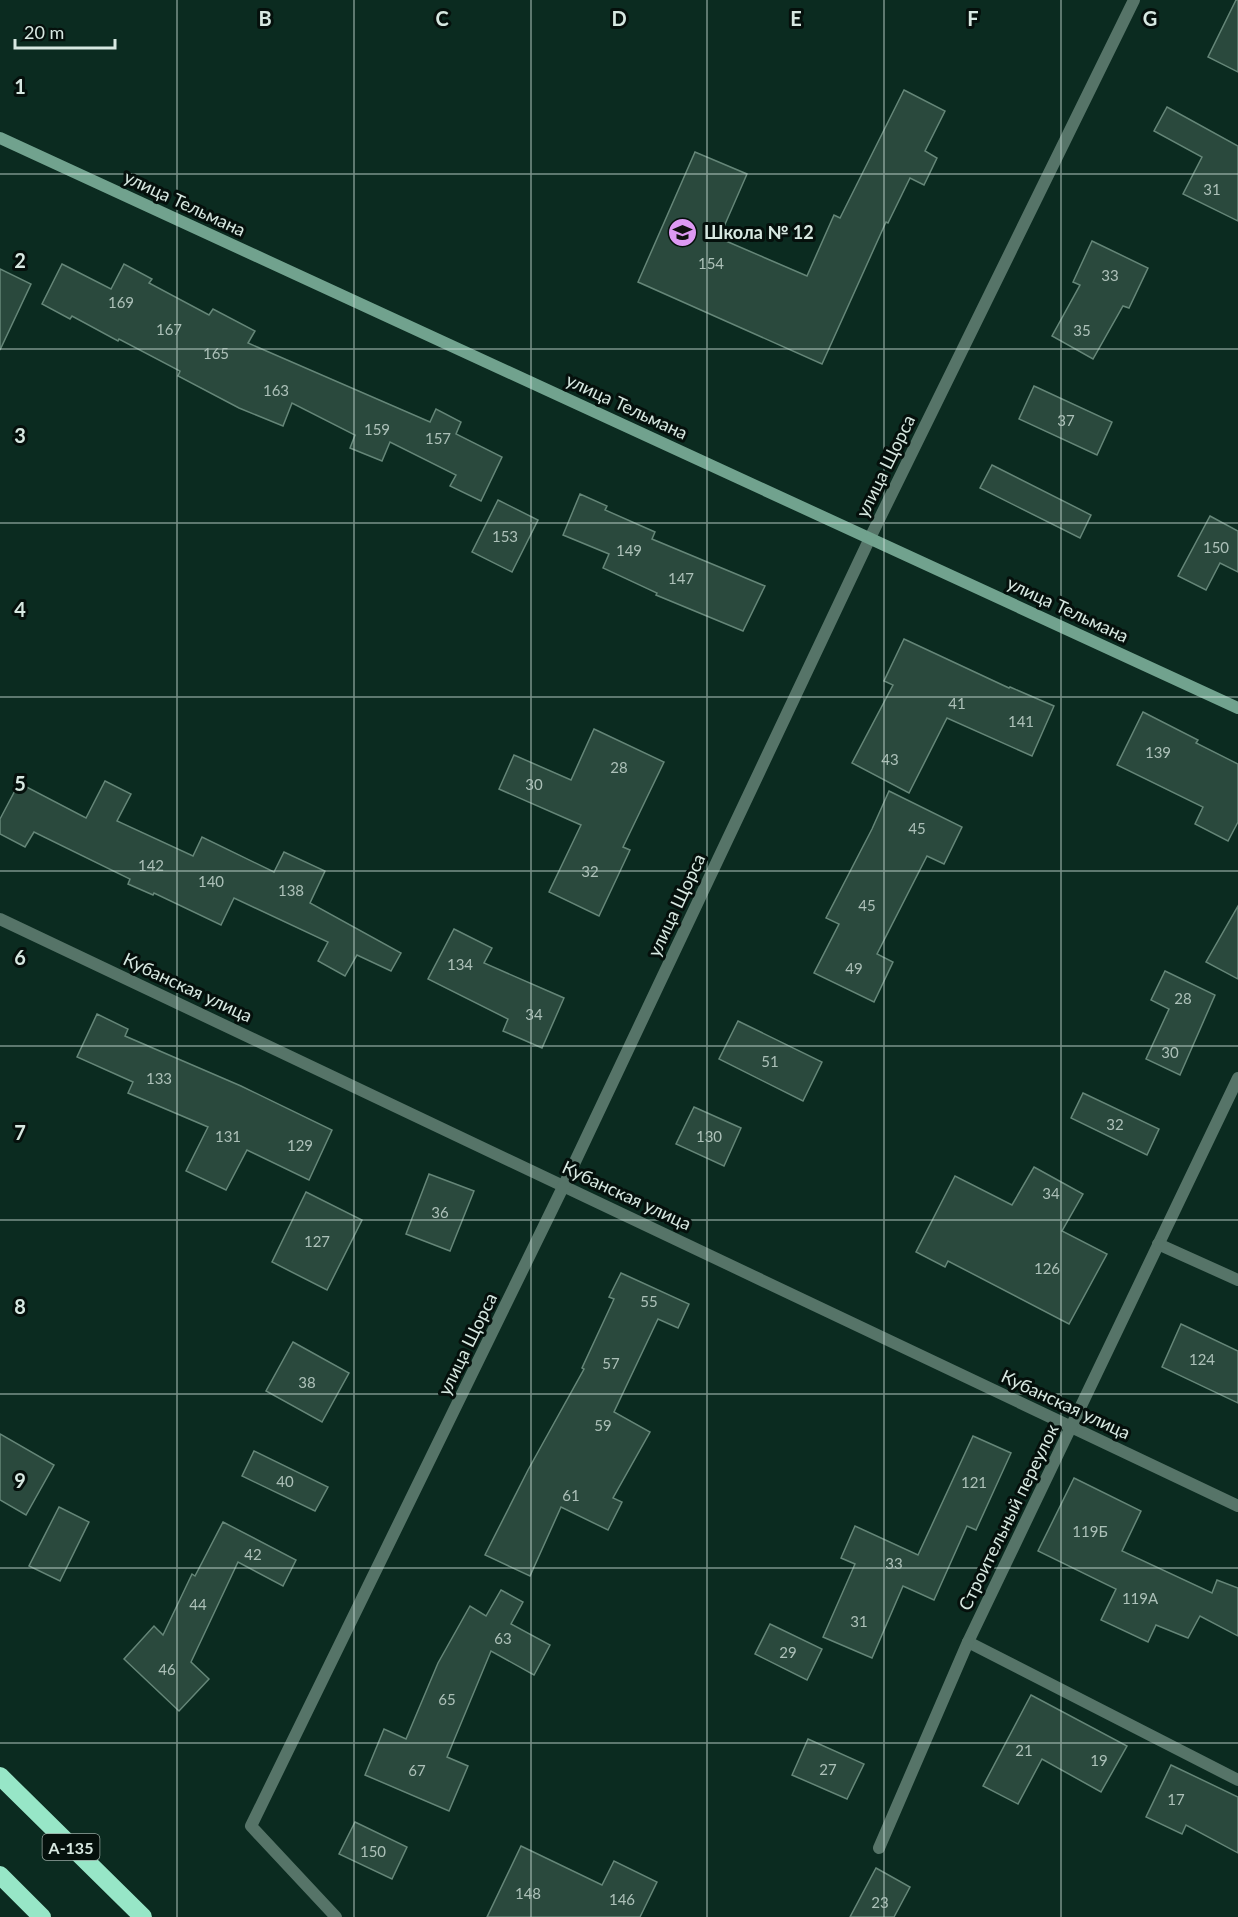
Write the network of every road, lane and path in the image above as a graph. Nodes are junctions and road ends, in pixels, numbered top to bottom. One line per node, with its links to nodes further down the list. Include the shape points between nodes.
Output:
1 (1134, 0): 3 (street, улица Щорса)
2 (0, 138): 3 (street, улица Тельмана)
3 (870, 538): 4 (street, улица Тельмана); 7 (street, улица Щорса)
4 (1238, 708)
5 (0, 919): 7 (street, Кубанская улица)
6 (1238, 1078): 8 (street, Строительный переулок)
7 (564, 1185): 10 (street, Кубанская улица); 19 (street, улица Щорса, via 251,1826)
8 (1158, 1244): 9 (street); 10 (street, Строительный переулок)
9 (1238, 1280)
10 (1071, 1426): 11 (street, Кубанская улица); 12 (street, Строительный переулок)
11 (1238, 1506)
12 (968, 1642): 14 (street); 15 (street, Строительный переулок)
13 (0, 1776): 18 (highway, А-135)
14 (1238, 1780)
15 (879, 1848)
16 (0, 1875): 17 (highway)
17 (42, 1917)
18 (142, 1917)
19 (336, 1917)

